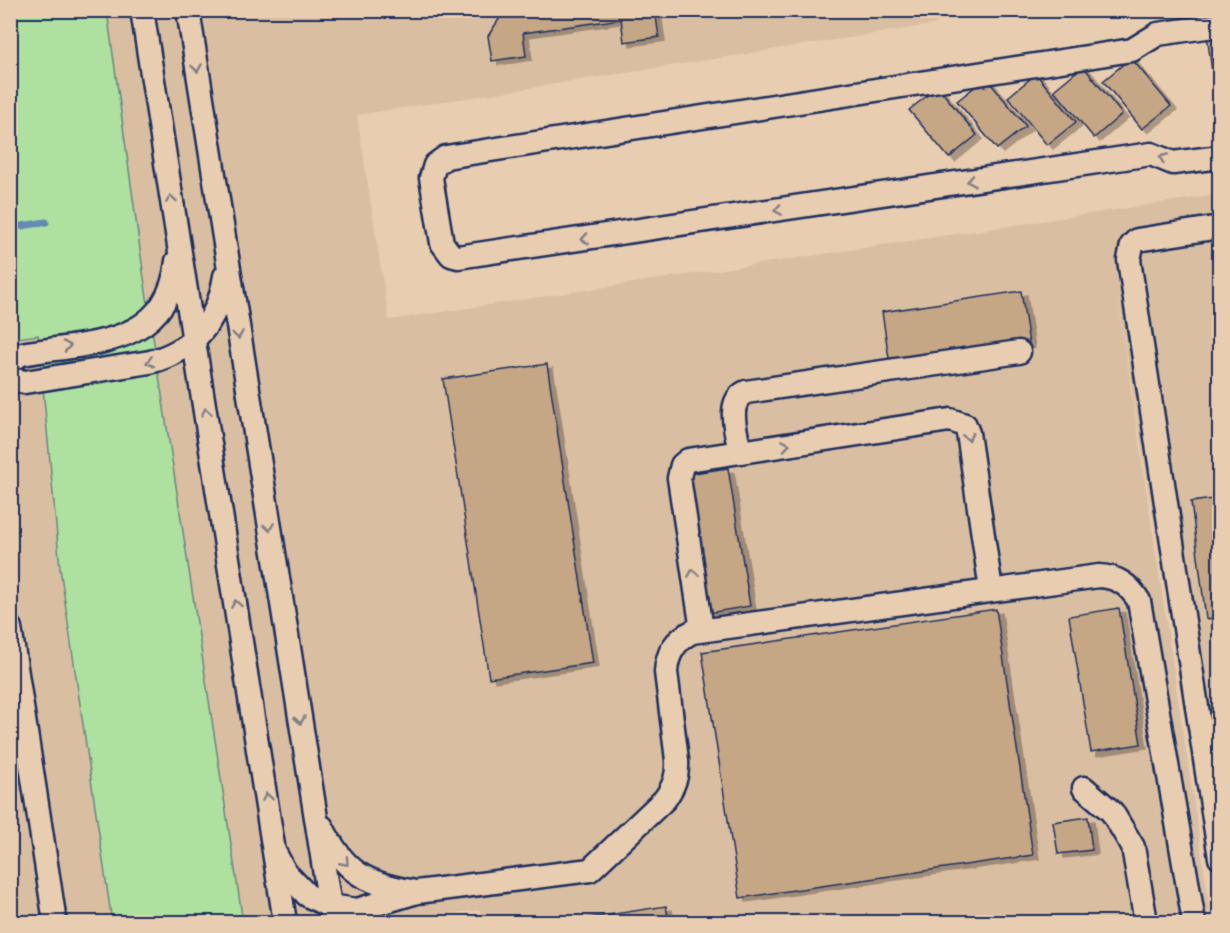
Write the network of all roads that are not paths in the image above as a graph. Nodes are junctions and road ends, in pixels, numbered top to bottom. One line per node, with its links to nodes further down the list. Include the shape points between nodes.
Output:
1 (142, 10): 6 (street, one-way to 1)
2 (188, 10): 7 (street, one-way to 7)
3 (1220, 25): 4 (street, one-way to 3, via 1173,162 1151,154 458,257 451,255 442,243 431,178 435,165 446,157 1132,50 1158,34)
4 (1220, 157)
5 (1220, 227): 19 (street, via 1137,240 1129,260)
6 (178, 243): 8 (street); 10 (street, one-way to 6, via 22,354 122,337 139,330 164,304 176,269)
7 (226, 256): 8 (street, via 223,290 204,329); 17 (street, one-way to 17)
8 (194, 340): 11 (street, one-way to 11, via 170,357 150,362 25,382); 18 (street, one-way to 8)
9 (1019, 352): 12 (street, via 746,392 735,403)
10 (10, 360)
11 (10, 379)
12 (740, 452): 13 (street, one-way to 13, via 958,421 968,433); 15 (street, one-way to 12, via 679,472 688,460)
13 (991, 590): 15 (street); 25 (street, via 1099,576 1117,579 1133,590 1139,601)
14 (10, 628): 22 (street)
15 (702, 630): 20 (street, via 683,637 667,659 678,774 673,788 603,860 590,870 574,873)
16 (1084, 788): 24 (street, via 1112,812 1133,847)
17 (314, 812): 20 (street, one-way to 20, via 332,848 347,866 380,886); 21 (street)
18 (276, 855): 21 (street, via 295,885); 23 (street)
19 (1220, 858)
20 (417, 892): 21 (street)
21 (331, 914)
22 (55, 922)
23 (285, 922)
24 (1146, 922)
25 (1194, 922)

